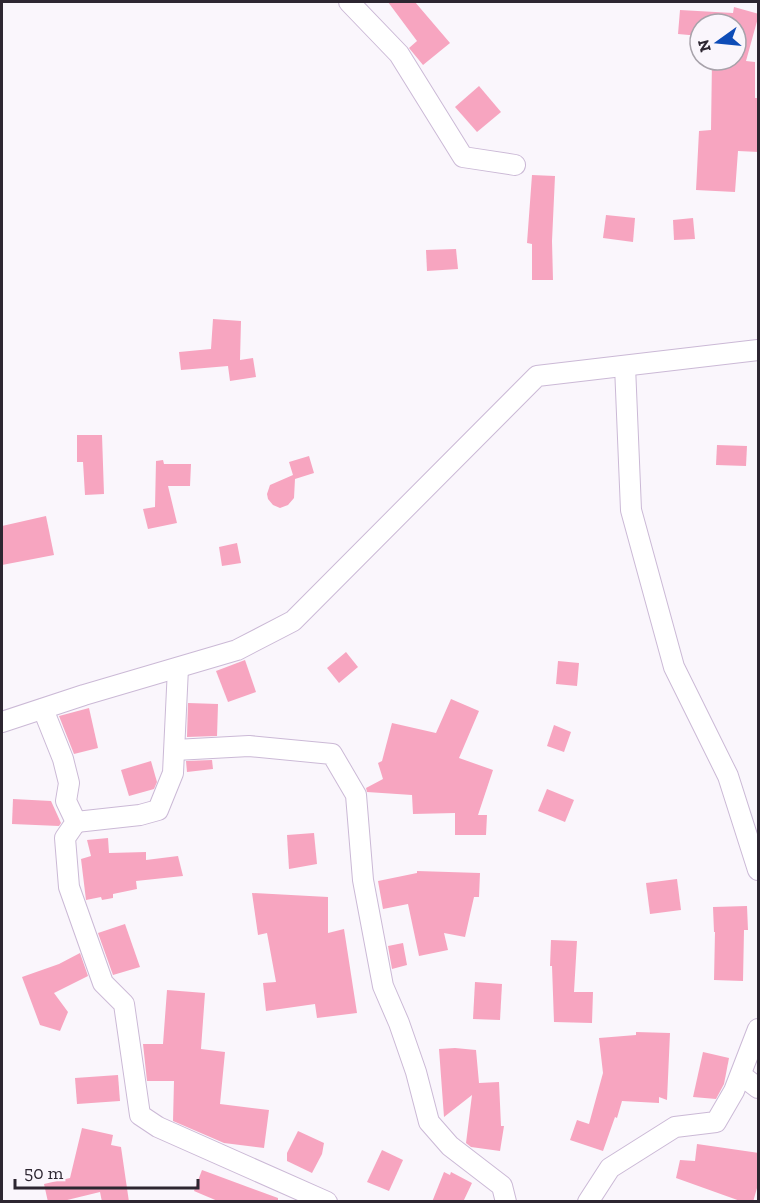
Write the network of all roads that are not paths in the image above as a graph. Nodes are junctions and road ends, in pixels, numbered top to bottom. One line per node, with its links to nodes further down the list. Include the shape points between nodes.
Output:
1 (349, 2): 2 (street, via 399,54 463,157)
2 (515, 165)
3 (759, 350): 4 (street)
4 (625, 366): 5 (street, via 537,376 293,621 237,650); 10 (street, via 631,510 674,667 728,776)
5 (178, 668): 6 (street); 8 (street)
6 (43, 709): 7 (street); 9 (street, via 63,759 69,783 66,801)
7 (2, 722)
8 (175, 750): 9 (street, via 173,773 158,810); 15 (street, via 249,746 332,754 356,795 363,880 382,986 416,1072 429,1122 450,1146 502,1186)
9 (76, 822): 14 (street, via 65,838 69,887 103,983 124,1004 140,1115 158,1127)
10 (759, 870)
11 (759, 1029): 12 (street)
12 (741, 1075): 13 (street); 16 (street, via 716,1122 675,1127 610,1168)
13 (759, 1088)
14 (325, 1201)
15 (506, 1202)
16 (588, 1202)

